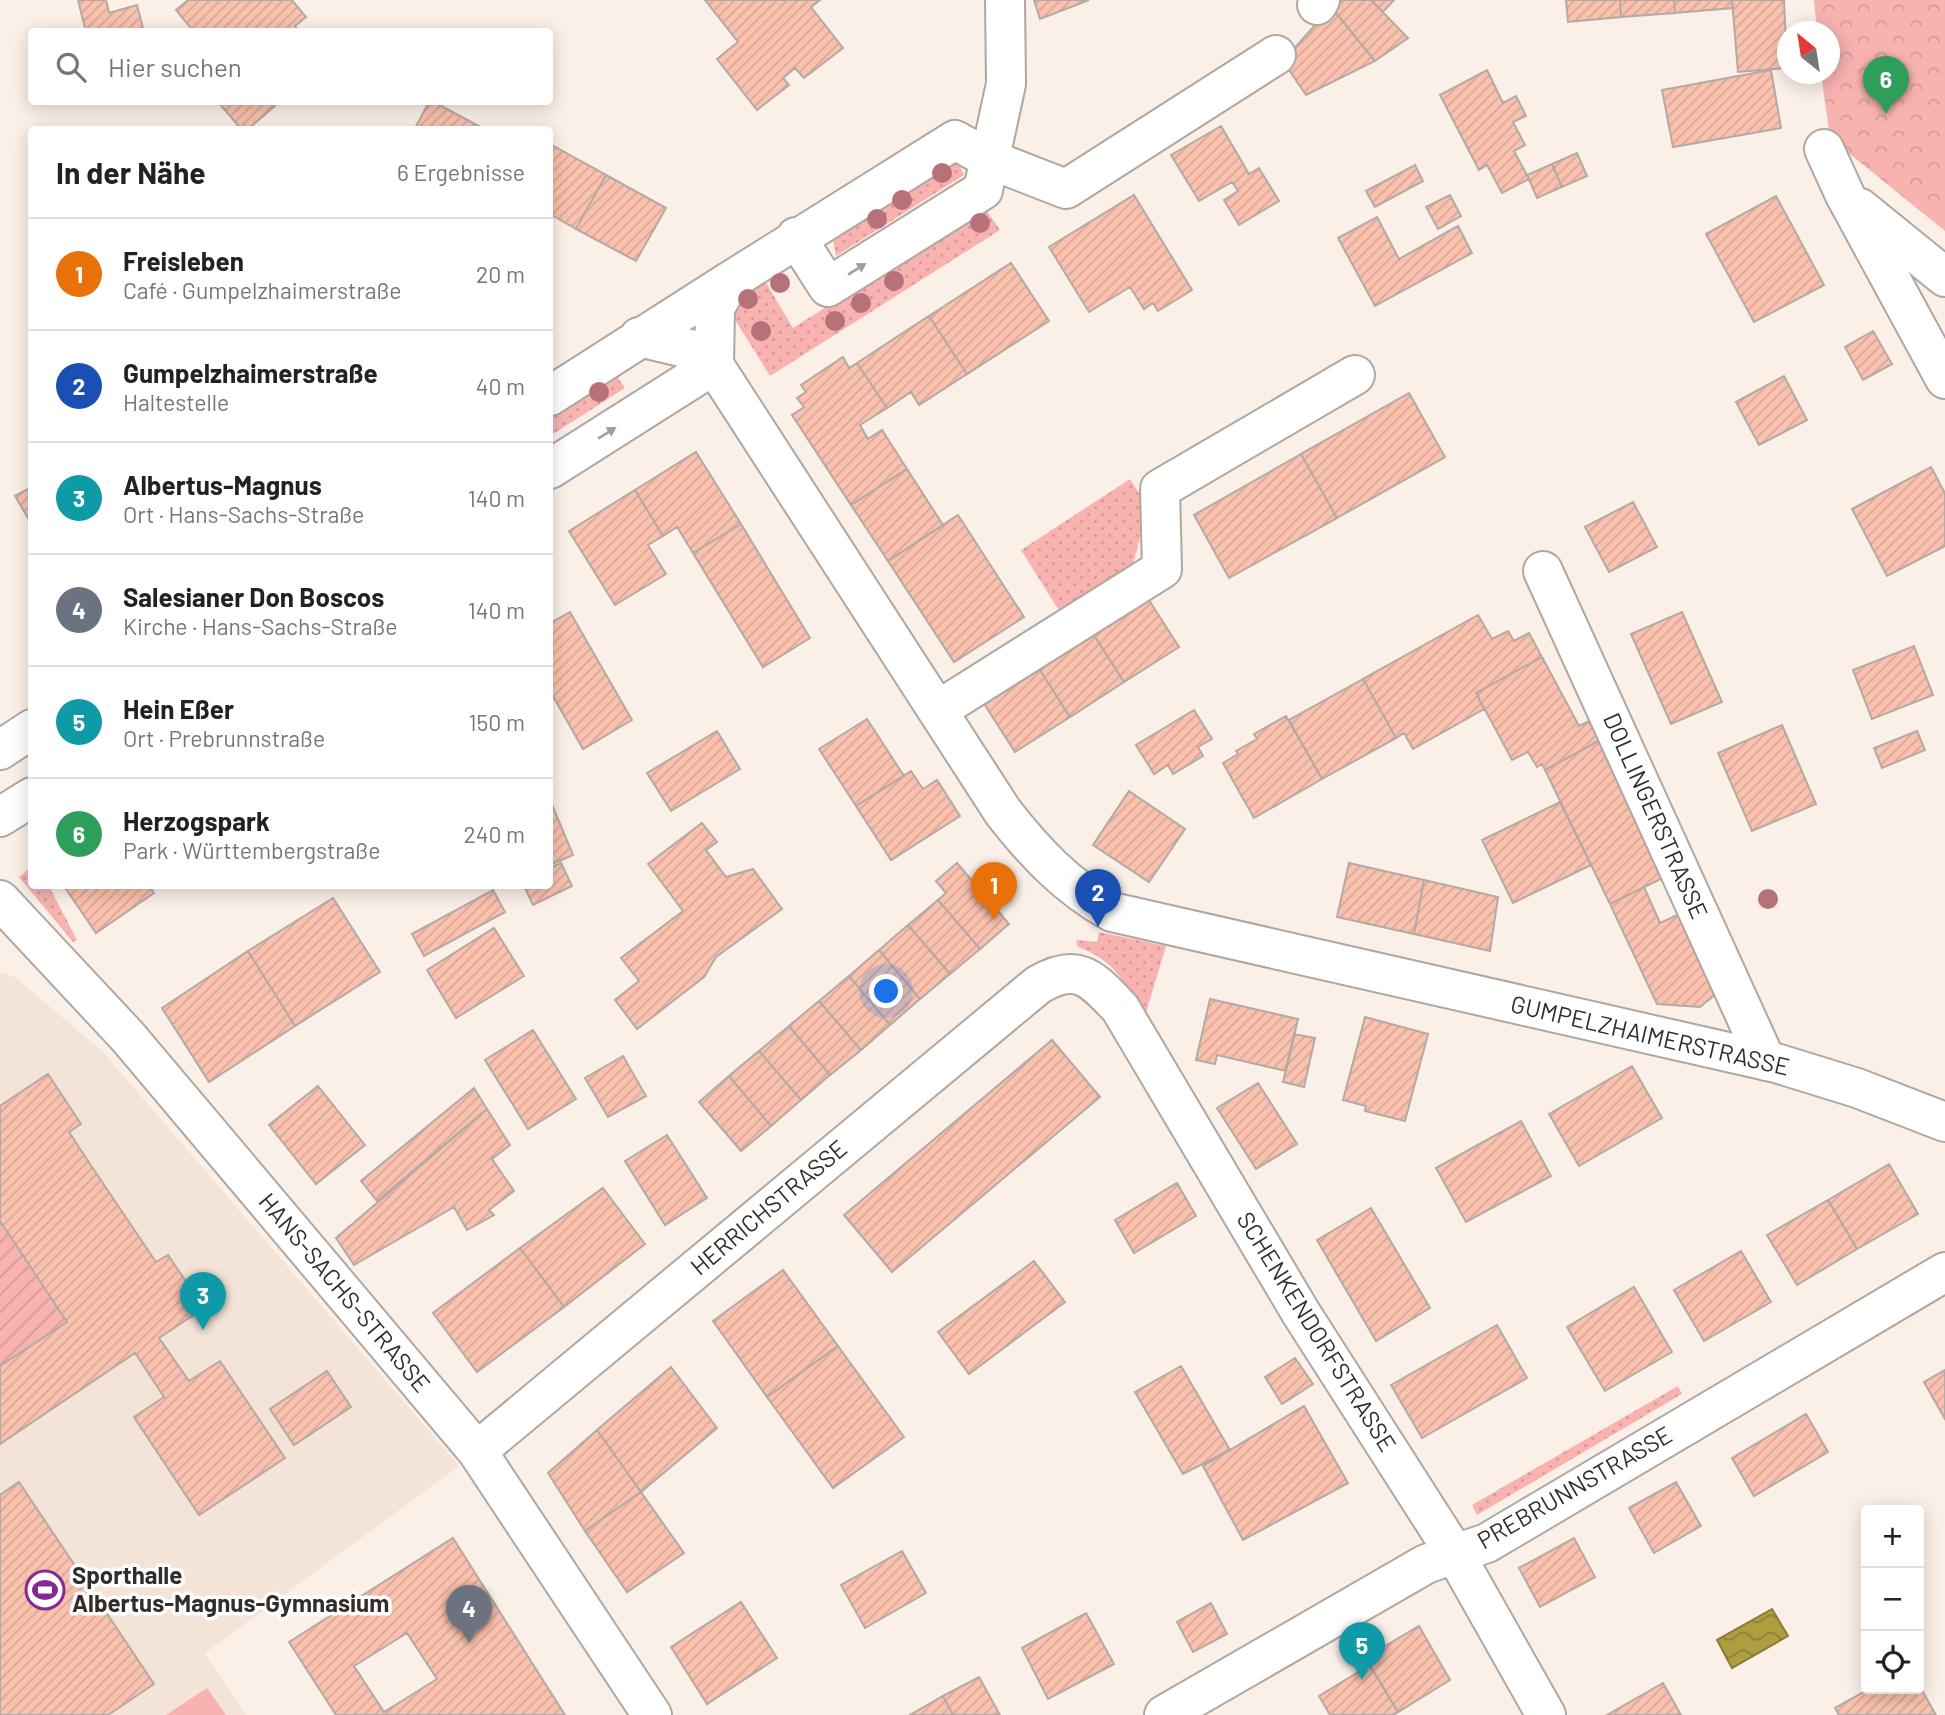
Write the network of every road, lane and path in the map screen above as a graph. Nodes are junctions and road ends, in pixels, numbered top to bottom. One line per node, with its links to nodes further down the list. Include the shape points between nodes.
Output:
1 (1005, 0): 4 (street, via 1006,84)
2 (1276, 55): 4 (street, via 1066,189)
3 (1824, 149): 5 (street)
4 (989, 159): 6 (street, via 955,140); 6 (street, one-way to 4, via 828,287 983,190)
5 (1845, 195): 7 (street); 12 (street)
6 (796, 237): 8 (street)
7 (1945, 277)
8 (730, 281): 9 (street); 10 (street, via 715,308)
9 (639, 337): 10 (street, GUMPELZHAIMERSTRASSE, via 694,349); 13 (street)
10 (714, 365): 14 (street, one-way to 10); 16 (street, GUMPELZHAIMERSTRASSE)
11 (1355, 375): 16 (street, via 1160,489 1162,569)
12 (1945, 379)
13 (553, 394)
14 (553, 467)
15 (1543, 571): 23 (street, DOLLINGERSTRASSE)
16 (938, 710): 23 (street, GUMPELZHAIMERSTRASSE, via 1003,812 1038,857 1080,894 1112,912)
17 (28, 732): 18 (street)
18 (0, 750)
19 (28, 800): 20 (street)
20 (0, 817)
21 (0, 900): 26 (street, HANS-SACHS-STRASSE, via 128,1037)
22 (1065, 972): 26 (street, HERRICHSTRASSE, via 1038,985); 27 (street, SCHENKENDORFSTRASSE, via 1084,975 1120,1008 1301,1312)
23 (1766, 1060): 24 (street, GUMPELZHAIMERSTRASSE)
24 (1945, 1122)
25 (1945, 1272): 27 (street, PREBRUNNSTRASSE, via 1487,1543)
26 (477, 1451): 28 (street, HANS-SACHS-STRASSE)
27 (1455, 1554): 29 (street, PREBRUNNSTRASSE, via 1426,1564); 30 (street, SCHENKENDORFSTRASSE)
28 (652, 1715)
29 (1164, 1715)
30 (1546, 1715)

